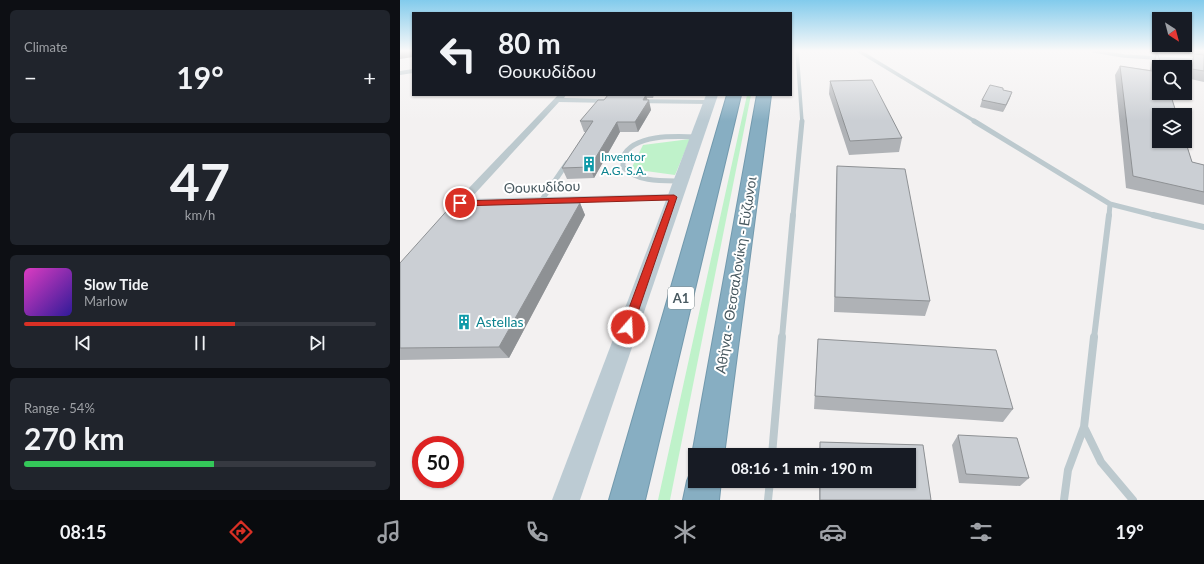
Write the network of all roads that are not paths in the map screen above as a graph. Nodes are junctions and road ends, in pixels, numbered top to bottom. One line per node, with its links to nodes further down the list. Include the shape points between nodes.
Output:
1 (799, 74): 17 (lane, via 802,119)
2 (898, 74): 12 (lane)
3 (734, 96): 21 (highway, Α1)
4 (764, 96): 16 (highway, Αθήνα - Θεσσαλονίκη - Εύζωνοι)
5 (560, 98): 6 (street); 11 (street)
6 (711, 99): 7 (main road)
7 (696, 137): 9 (main road); 9 (lane, via 678,136 640,142 628,148 623,155 625,171)
8 (572, 156): 10 (lane)
9 (677, 189): 10 (street, Θουκυδίδου); 20 (main road)
10 (541, 201): 11 (street, Θουκυδίδου)
11 (460, 203): 13 (street)
12 (1110, 204): 14 (lane); 15 (lane)
13 (444, 221)
14 (1204, 227)
15 (1084, 427): 24 (lane, via 1068,470); 25 (lane, via 1101,462)
16 (709, 448)
17 (773, 448)
18 (703, 488): 22 (highway)
19 (769, 488): 23 (lane)
20 (566, 500)
21 (627, 500)
22 (701, 500)
23 (768, 500)
24 (1064, 500)
25 (1132, 500)

